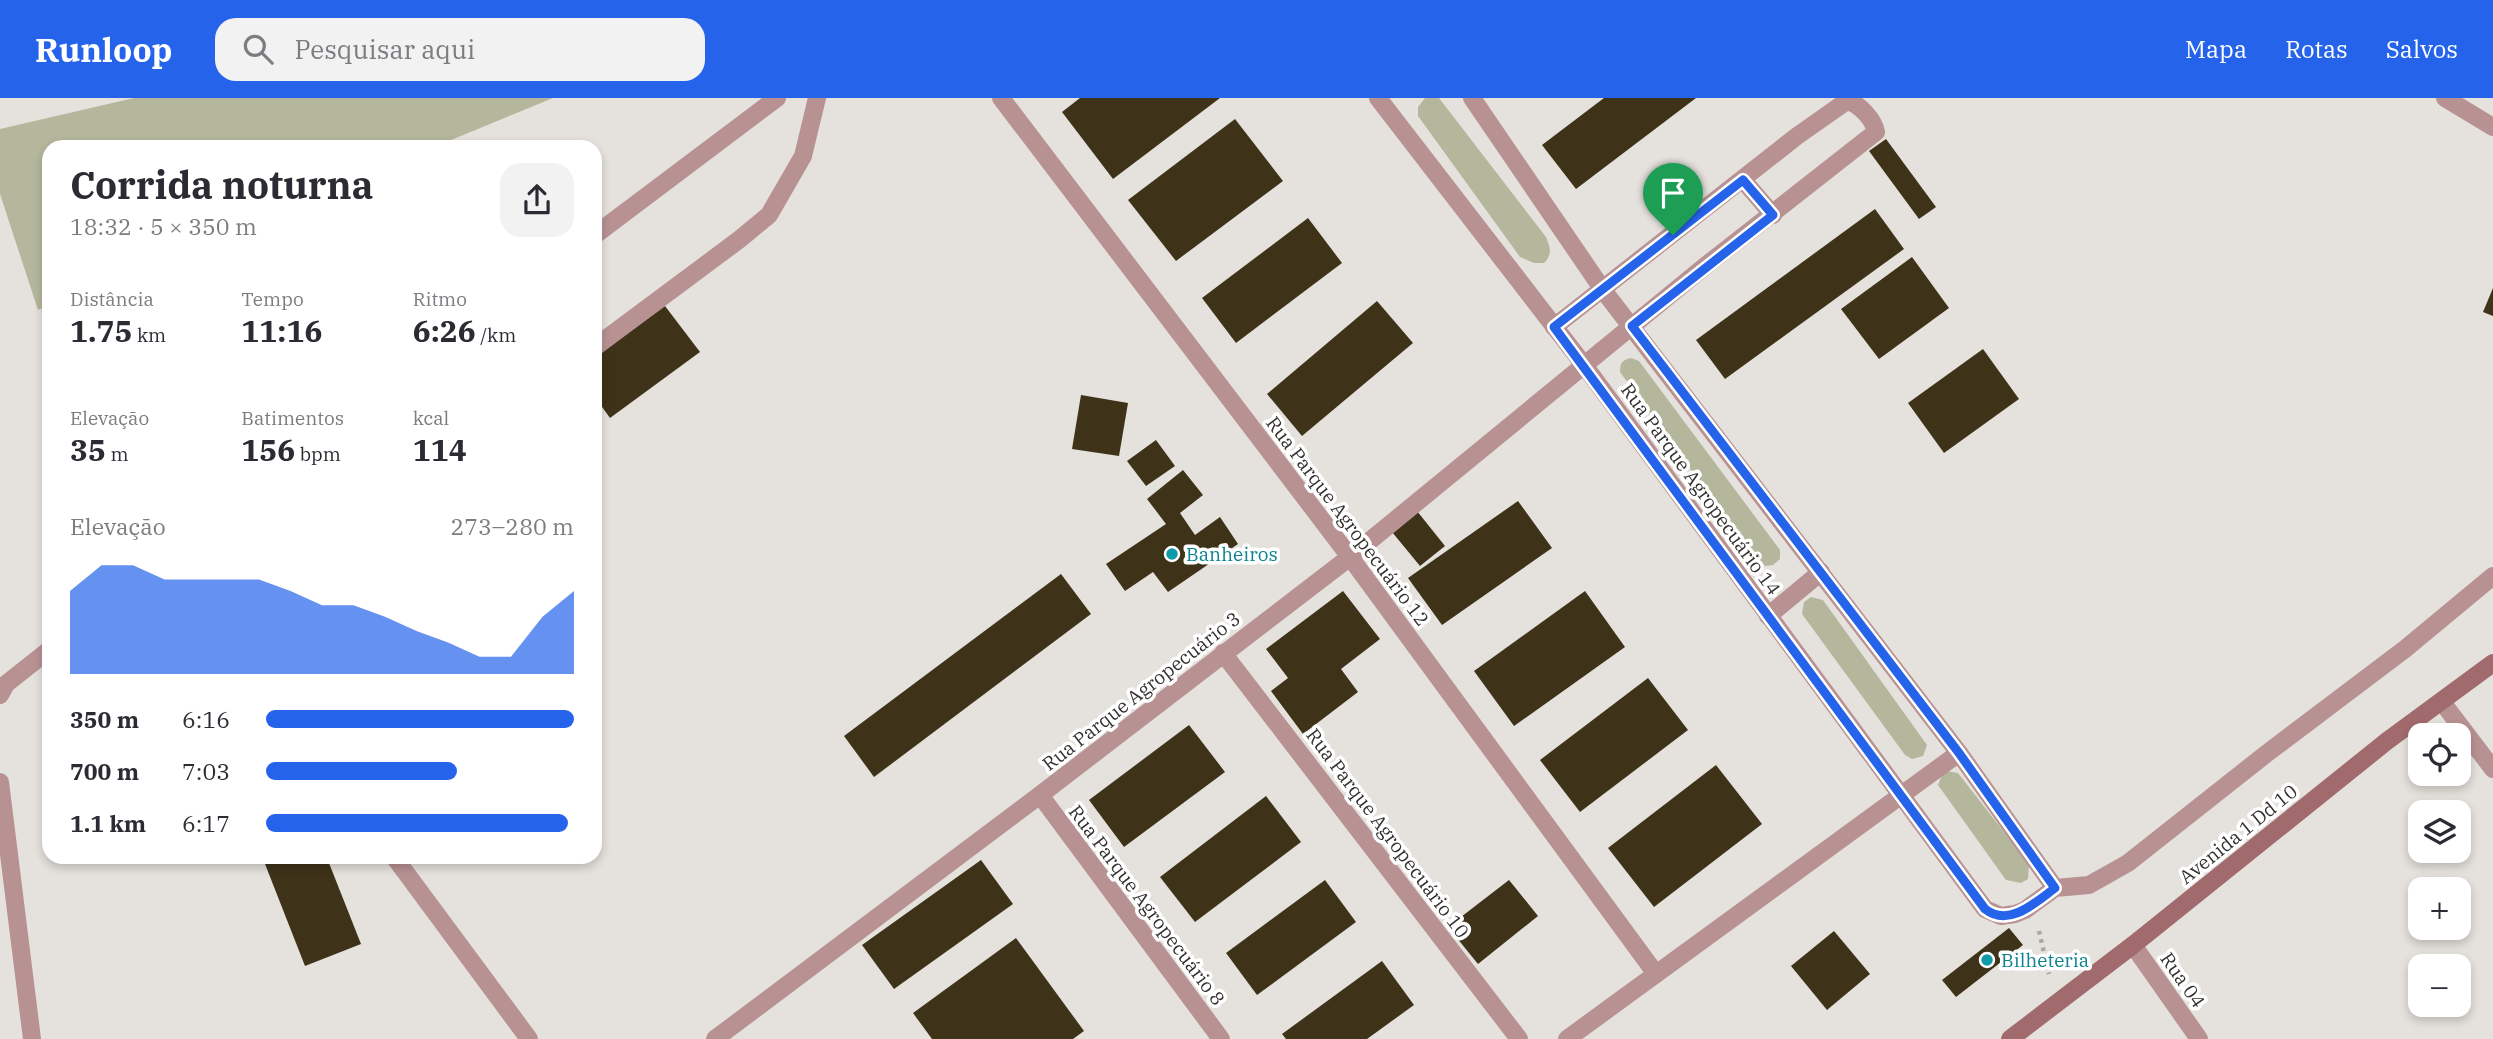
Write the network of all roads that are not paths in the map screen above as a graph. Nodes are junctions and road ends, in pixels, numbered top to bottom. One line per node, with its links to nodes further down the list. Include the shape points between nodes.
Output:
1 (777, 98): 10 (street)
2 (817, 98): 14 (street, via 803,156 769,215)
3 (1001, 98): 16 (street, Rua Parque Agropecuário 12)
4 (1472, 98): 11 (street)
5 (2445, 98): 7 (street)
6 (1385, 101): 13 (street, Rua Parque Agropecuário 14)
7 (2493, 127)
8 (1743, 180): 9 (street); 9 (street, Rua Parque Agropecuário 3, via 1847,101 1864,112 1875,132); 11 (street)
9 (1773, 215): 12 (street, Rua Parque Agropecuário 3)
10 (602, 230)
11 (1603, 290): 12 (street); 13 (street)
12 (1632, 326): 15 (street, Rua Parque Agropecuário 3); 17 (street)
13 (1554, 327): 15 (street, Rua Parque Agropecuário 14)
14 (602, 342)
15 (1584, 365): 16 (street, Rua Parque Agropecuário 3); 19 (street, Rua Parque Agropecuário 14)
16 (1350, 557): 20 (street, Rua Parque Agropecuário 3); 33 (street, Rua Parque Agropecuário 12)
17 (1821, 572): 19 (street); 25 (street)
18 (2493, 576): 31 (street, via 2128,863 2090,885)
19 (1768, 616): 28 (street, Rua Parque Agropecuário 14)
20 (1223, 653): 29 (street, Rua Parque Agropecuário 3); 38 (street, Rua Parque Agropecuário 10)
21 (42, 656): 23 (street)
22 (2493, 663): 24 (street, Avenida 1 Dd 10)
23 (3, 690)
24 (2442, 702): 26 (street); 32 (street, Avenida 1 Dd 10)
25 (1959, 753): 28 (street); 31 (street)
26 (2493, 769)
27 (0, 782): 34 (street)
28 (1902, 794): 31 (street, Rua Parque Agropecuário 14, via 1985,909 2001,916 2015,914); 33 (street)
29 (1040, 795): 36 (street, Rua Parque Agropecuário 3); 37 (street, Rua Parque Agropecuário 8)
30 (399, 864): 35 (street)
31 (2055, 888)
32 (2133, 945): 40 (street, Avenida 1 Dd 10); 41 (street, Rua 04)
33 (1656, 974): 39 (street)
34 (32, 1039)
35 (529, 1039)
36 (715, 1039)
37 (1222, 1039)
38 (1519, 1039)
39 (1567, 1039)
40 (2010, 1039)
41 (2199, 1039)

